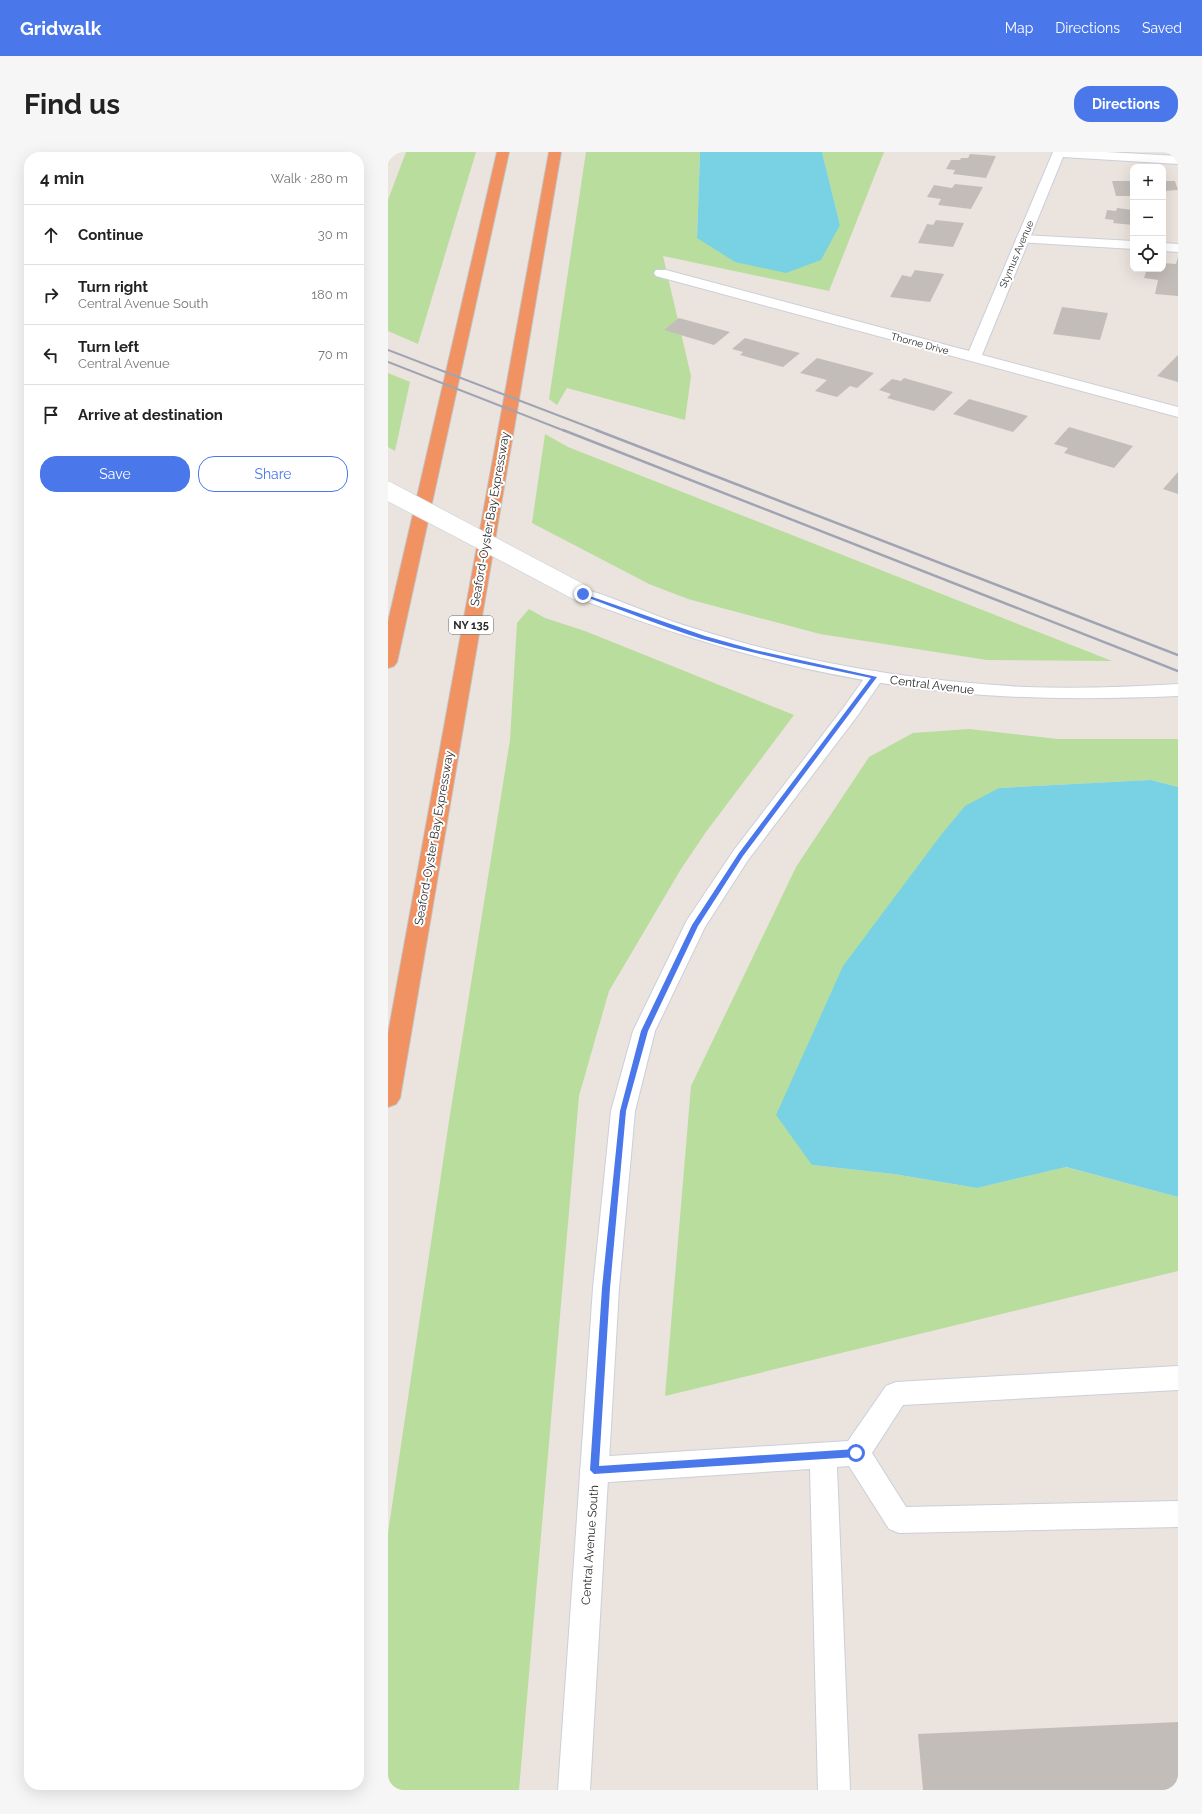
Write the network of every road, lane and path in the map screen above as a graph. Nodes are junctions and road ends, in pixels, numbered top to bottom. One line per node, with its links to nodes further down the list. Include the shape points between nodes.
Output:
1 (503, 152): 13 (highway)
2 (555, 152): 16 (highway, Seaford-Oyster Bay Expressway / NY 135)
3 (1059, 152): 4 (street); 5 (street, Stymus Avenue)
4 (1178, 160)
5 (1023, 239): 6 (street); 10 (street, Stymus Avenue)
6 (1130, 245)
7 (1166, 247): 8 (street)
8 (1178, 248)
9 (661, 273): 10 (street, Thorne Drive)
10 (974, 357): 11 (street, Thorne Drive)
11 (1178, 412)
12 (388, 491): 14 (street, Central Avenue, bridge, via 583,594 652,621 703,638 762,653)
13 (388, 662)
14 (875, 677): 15 (street, Central Avenue, via 966,690 1023,693 1118,694); 20 (street, Central Avenue South, via 741,855 696,925 644,1031 623,1111 606,1288)
15 (1178, 690)
16 (388, 1098)
17 (1178, 1378): 18 (street, via 896,1394)
18 (856, 1453): 19 (street); 21 (street, via 899,1520)
19 (823, 1455): 20 (street); 23 (street)
20 (594, 1470): 22 (street, Central Avenue South)
21 (1178, 1514)
22 (574, 1790)
23 (834, 1790)

